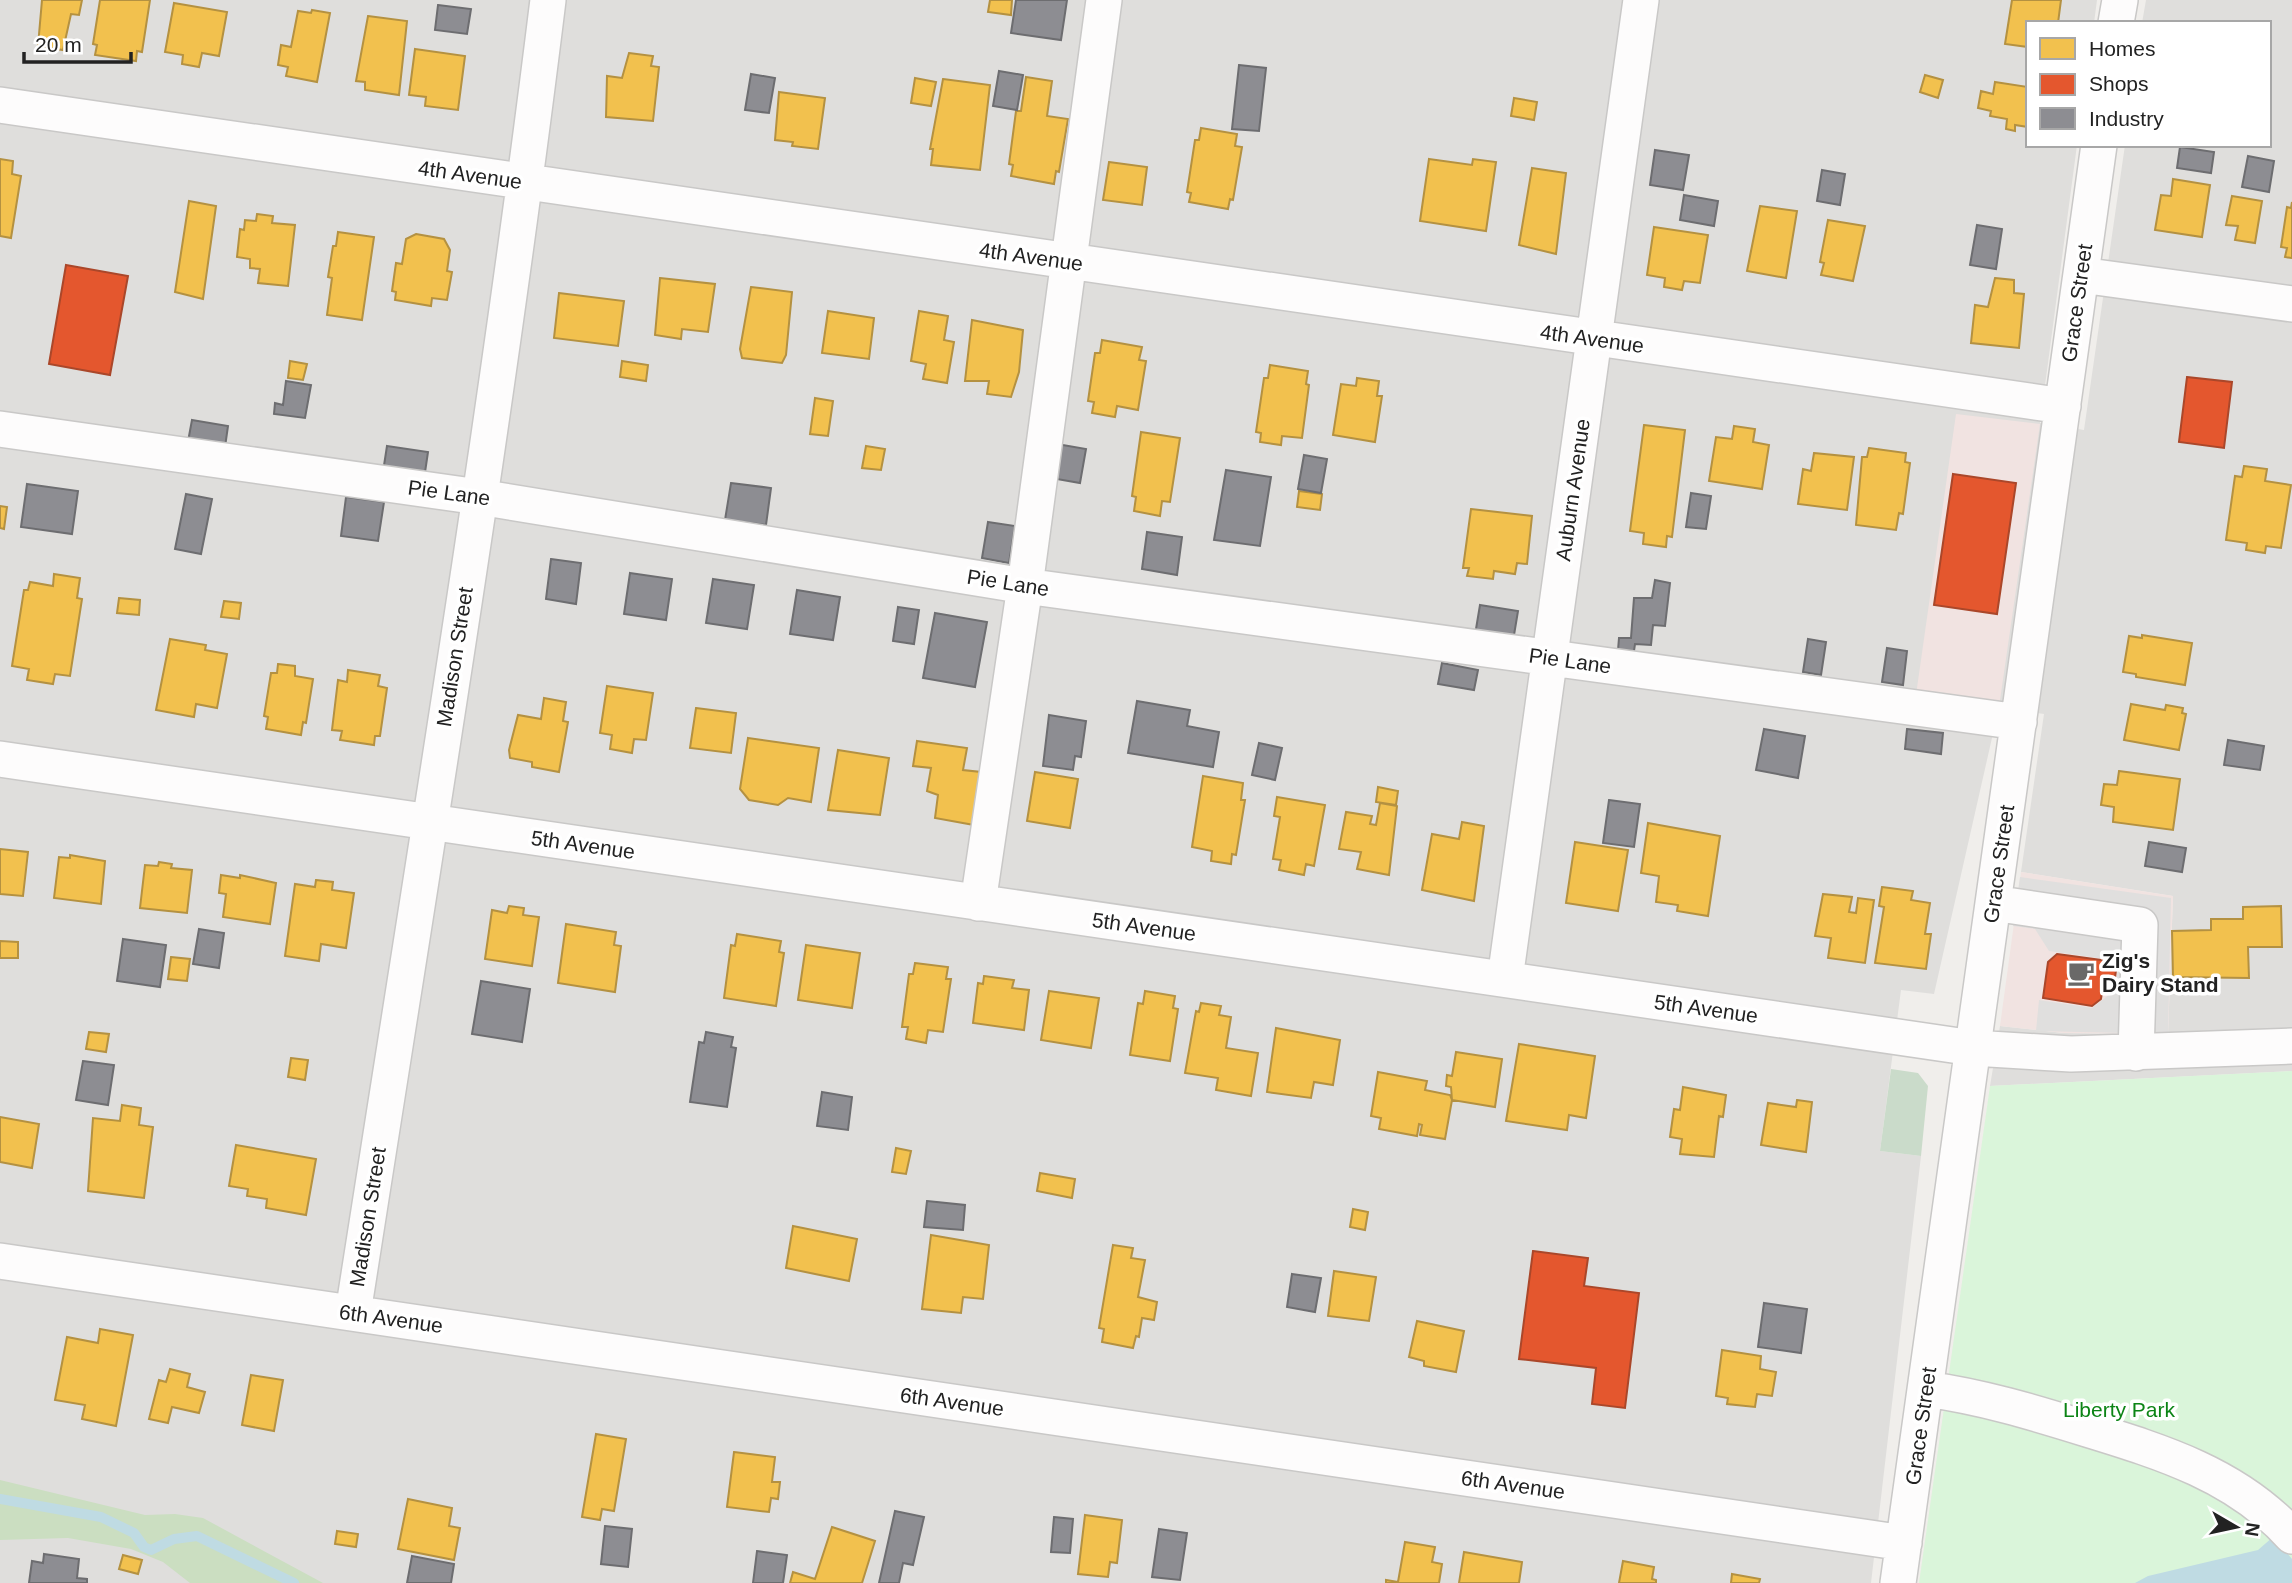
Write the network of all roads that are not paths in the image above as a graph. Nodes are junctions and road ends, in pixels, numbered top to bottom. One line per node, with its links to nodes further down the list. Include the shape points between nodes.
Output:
1 (548, 0): 8 (street, Madison Street)
2 (1104, 0): 9 (street)
3 (1641, 0): 12 (street, Auburn Avenue)
4 (2120, 0): 5 (street)
5 (2116, 21)
6 (0, 105): 8 (street, 4th Avenue)
7 (2099, 147): 10 (street, Grace Street)
8 (526, 183): 9 (street, 4th Avenue); 15 (street, Madison Street)
9 (1067, 262): 12 (street, 4th Avenue); 16 (street)
10 (2081, 275): 11 (street); 13 (street, Grace Street)
11 (2292, 304)
12 (1594, 339): 13 (street, 4th Avenue); 17 (street, Auburn Avenue)
13 (2063, 407): 18 (street, Grace Street)
14 (0, 429): 15 (street, Pie Lane)
15 (479, 497): 16 (street, Pie Lane); 20 (street, Madison Street)
16 (1025, 586): 17 (street, Pie Lane); 21 (street)
17 (1549, 659): 18 (street, Pie Lane); 23 (street, Auburn Avenue)
18 (2019, 722): 22 (street, Grace Street)
19 (0, 759): 20 (street, 5th Avenue)
20 (430, 822): 21 (street, 5th Avenue); 28 (street, Madison Street)
21 (978, 903): 23 (street, 5th Avenue)
22 (1993, 903): 25 (street, Grace Street); 26 (street, via 2140,925)
23 (1505, 979): 25 (street, 5th Avenue)
24 (2292, 1046): 26 (street, 5th Avenue)
25 (1973, 1048): 26 (street, 5th Avenue); 29 (street, Grace Street)
26 (2136, 1053)
27 (0, 1261): 28 (street, 6th Avenue)
28 (353, 1313): 31 (street, 6th Avenue)
29 (1926, 1389): 30 (street, via 1991,1399 2178,1459 2253,1500); 31 (street, Grace Street)
30 (2292, 1536)
31 (1904, 1543): 32 (street, Grace Street)
32 (1898, 1583)

